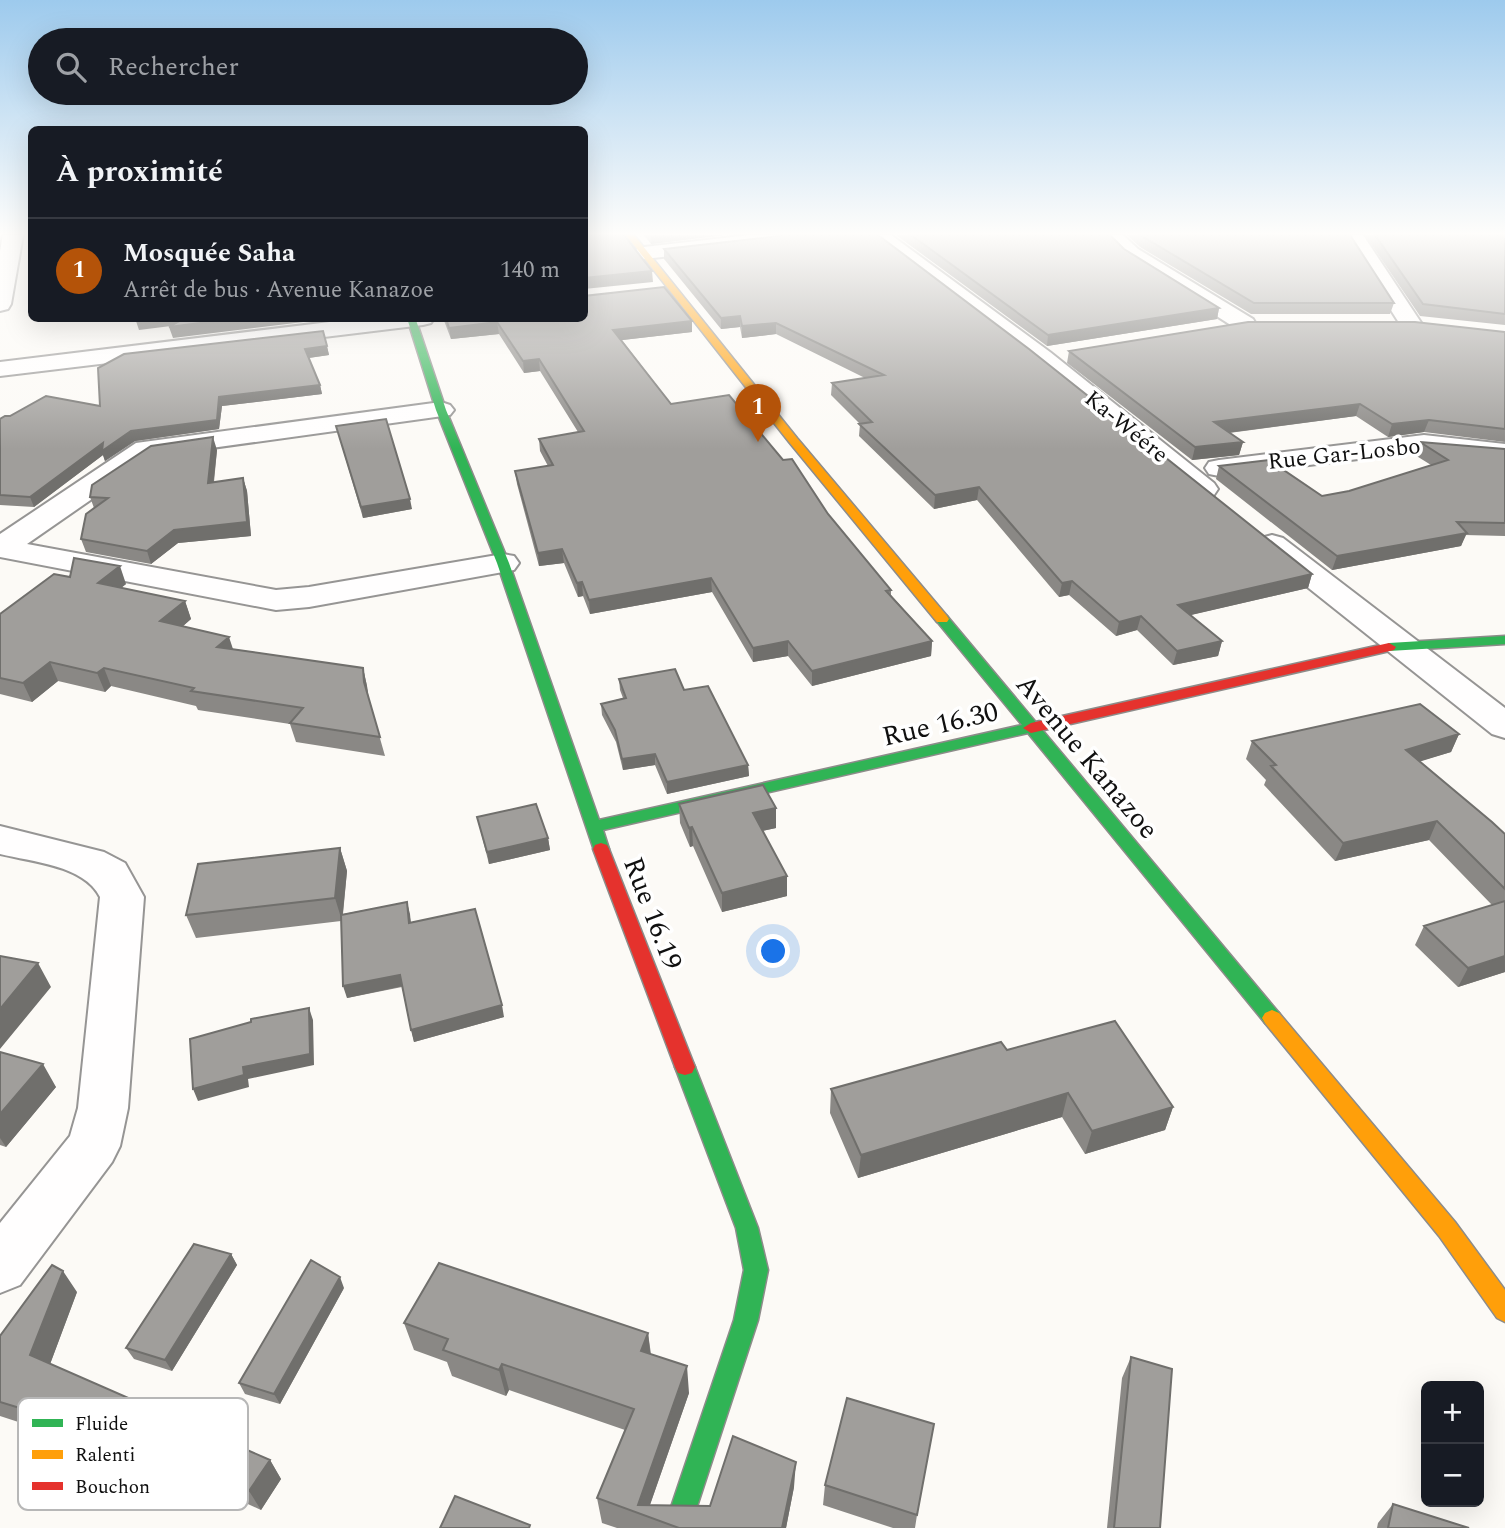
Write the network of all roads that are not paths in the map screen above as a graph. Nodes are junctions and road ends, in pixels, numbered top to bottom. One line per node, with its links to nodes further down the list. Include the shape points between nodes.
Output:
1 (687, 306): 22 (street, Avenue Kanazoe)
2 (984, 306): 16 (street, Ka-Wéére, via 1056,355)
3 (1217, 306): 7 (street)
4 (1399, 306): 10 (street)
5 (392, 322): 13 (street)
6 (418, 322): 14 (street, Rue 16.19)
7 (1245, 324): 8 (street); 12 (street)
8 (1272, 324)
9 (1387, 324): 10 (street)
10 (1411, 324): 11 (street)
11 (1438, 327)
12 (1218, 328)
13 (0, 369)
14 (441, 410): 17 (street, via 146,449); 18 (street, Rue 16.19)
15 (1505, 452): 16 (street, Rue Gar-Losbo, via 1424,443)
16 (1184, 472): 20 (street, Ka-Wéére)
17 (0, 548): 18 (street, via 276,600)
18 (503, 563): 23 (street, Rue 16.19)
19 (1505, 640): 20 (street, Rue 16.30)
20 (1398, 645): 21 (street, Ka-Wéére); 22 (street, Rue 16.30)
21 (1505, 726)
22 (1032, 729): 23 (street, Rue 16.30); 26 (street, Avenue Kanazoe, via 1447,1229)
23 (593, 827): 27 (street, Rue 16.19, via 747,1228 755,1270 746,1320)
24 (0, 840): 25 (street, via 89,862 110,874 122,897 103,1108 94,1146)
25 (0, 1266)
26 (1505, 1310)
27 (677, 1528)

